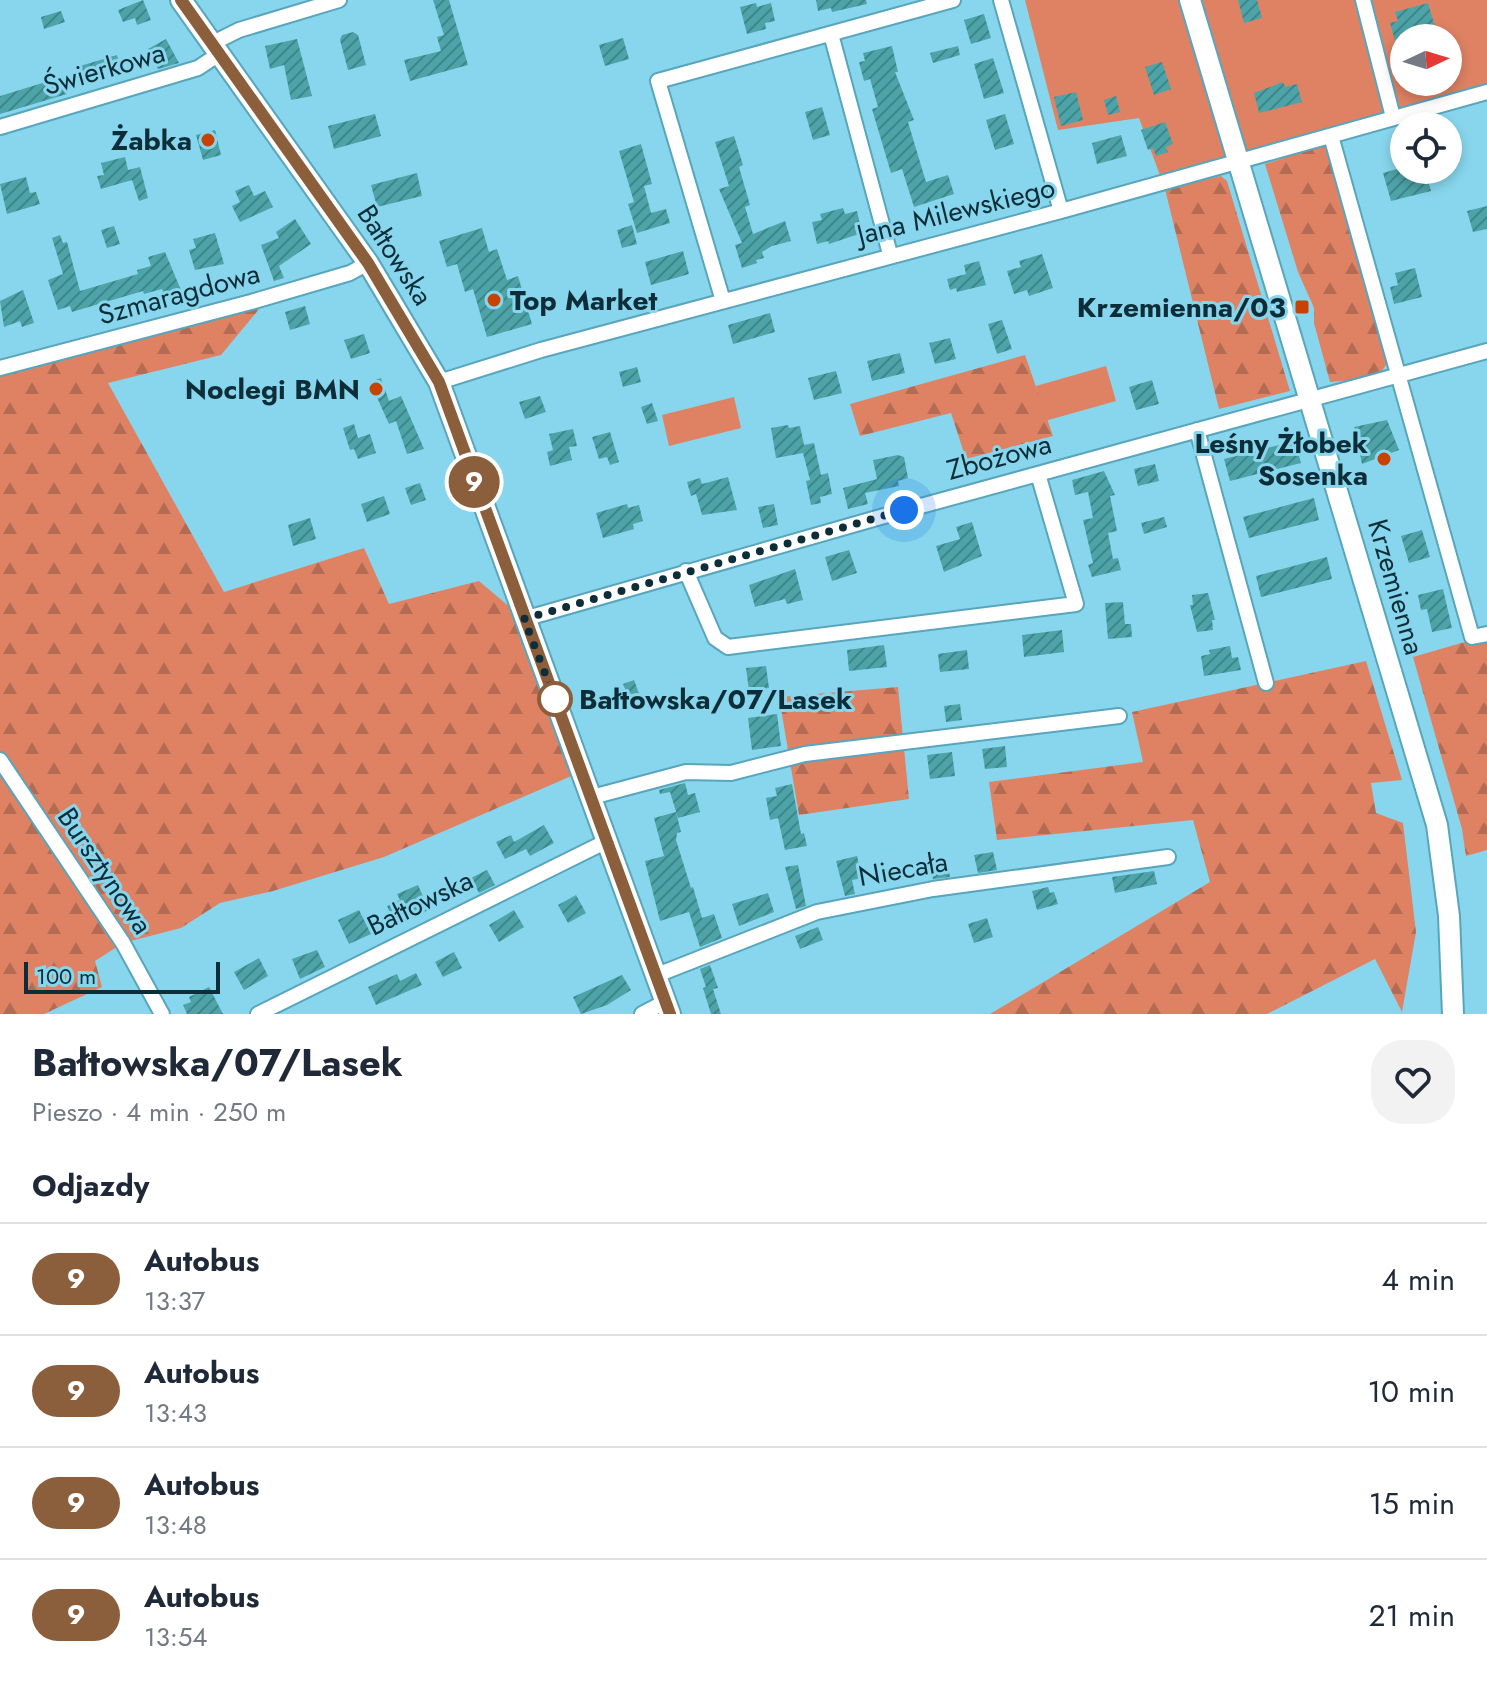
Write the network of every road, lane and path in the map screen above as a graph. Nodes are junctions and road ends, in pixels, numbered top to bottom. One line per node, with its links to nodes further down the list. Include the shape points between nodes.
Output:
1 (181, 0): 8 (main road, Bałtowska)
2 (339, 0): 8 (street, Świerkowa, via 239,30)
3 (953, 0): 7 (street)
4 (1001, 0): 16 (street)
5 (1190, 0): 15 (main road, Krzemienna)
6 (1363, 0): 10 (street)
7 (831, 34): 17 (street); 19 (street, via 658,81)
8 (215, 49): 13 (street, Świerkowa, via 198,68); 18 (main road, Bałtowska)
9 (1487, 92): 11 (street, Jana Milewskiego)
10 (1392, 112)
11 (1412, 112)
12 (1390, 118): 14 (street, Jana Milewskiego)
13 (0, 127)
14 (1331, 136): 15 (street, Jana Milewskiego); 22 (street)
15 (1239, 161): 16 (street, Jana Milewskiego); 24 (main road, Krzemienna)
16 (1061, 211): 17 (street, Jana Milewskiego)
17 (890, 254): 19 (street, Jana Milewskiego)
18 (368, 263): 21 (street, Szmaragdowa, via 251,302); 23 (main road, Bałtowska)
19 (723, 301): 23 (street, Jana Milewskiego)
20 (1487, 351): 22 (street, Zbożowa)
21 (0, 368)
22 (1397, 376): 24 (street, Zbożowa); 29 (street)
23 (439, 382): 28 (main road, Bałtowska)
24 (1310, 399): 25 (street, Zbożowa); 41 (main road, Krzemienna, via 1437,825 1449,916)
25 (1197, 430): 26 (street, Zbożowa); 30 (street)
26 (1038, 474): 27 (street, Zbożowa); 27 (street, via 1076,604 728,647 715,638)
27 (686, 571): 28 (street, Zbożowa)
28 (524, 619): 33 (main road, Bałtowska)
29 (1479, 636)
30 (1266, 683)
31 (1119, 716): 33 (street, via 805,754 731,773 686,772)
32 (0, 760): 38 (street, Bursztynowa, via 123,943)
33 (592, 797): 34 (main road, Bałtowska)
34 (607, 841): 36 (main road, Bałtowska); 39 (street, Bałtowska)
35 (1168, 857): 36 (street, Niecała, via 933,889 817,912)
36 (657, 975): 37 (main road, Bałtowska)
37 (668, 1008): 40 (street)
38 (162, 1014)
39 (258, 1014)
40 (642, 1014)
41 (1453, 1014)

